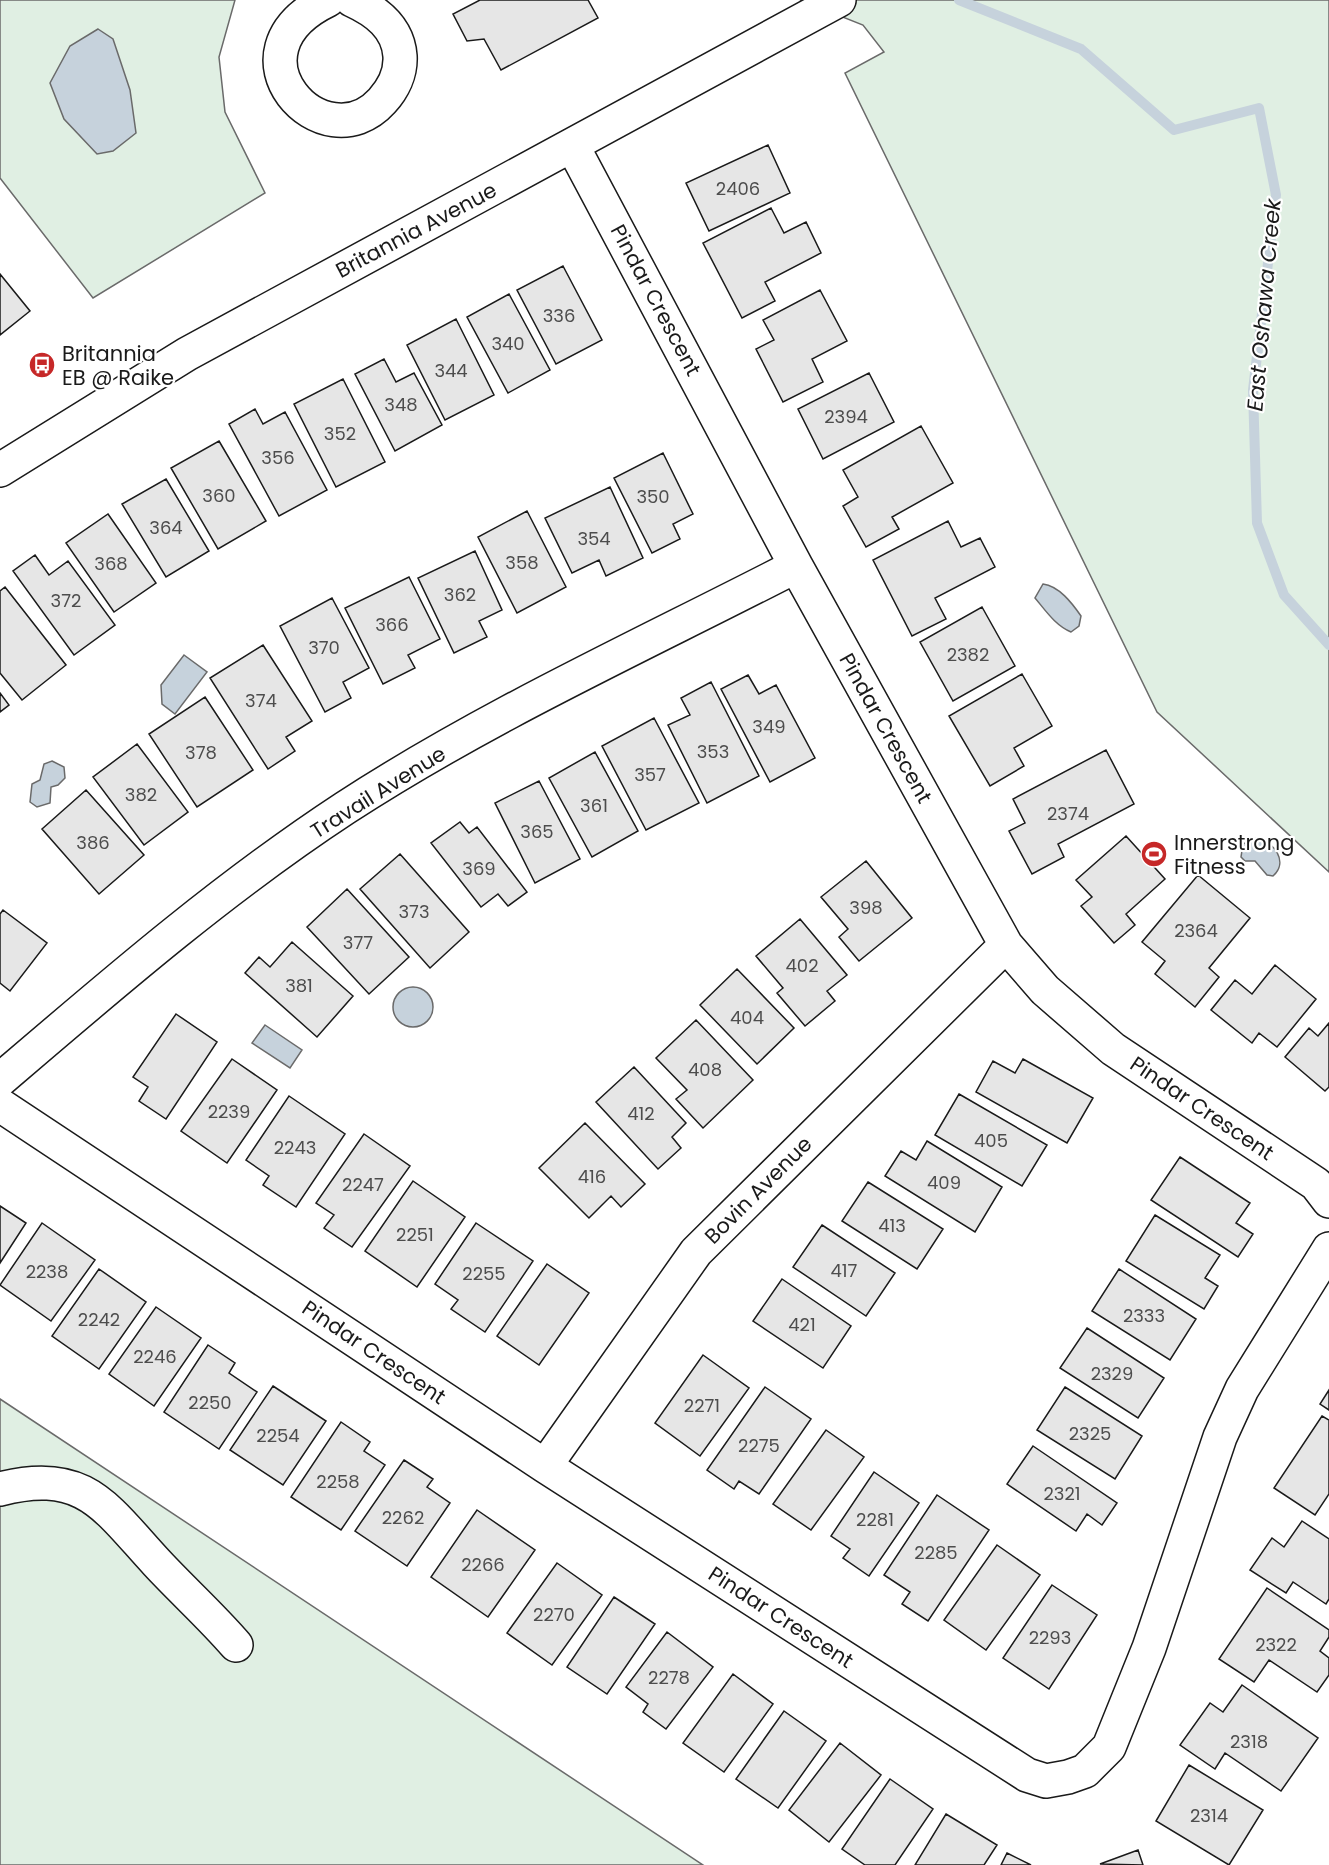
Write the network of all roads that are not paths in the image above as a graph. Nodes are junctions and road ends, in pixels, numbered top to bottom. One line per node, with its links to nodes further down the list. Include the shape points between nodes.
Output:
1 (328, 0): 2 (street, via 294,21 284,39 280,59 291,95 313,113 341,120 377,107 390,93 398,75 400,56 395,36 384,19)
2 (352, 0)
3 (839, 0): 4 (street, Britannia Avenue)
4 (572, 145): 5 (street, Britannia Avenue, via 187,354); 6 (street, Pindar Crescent)
5 (0, 470)
6 (796, 566): 7 (street, Pindar Crescent); 8 (street, Travail Avenue, via 472,733 345,808 164,941)
7 (1006, 945): 10 (street, Pindar Crescent, via 1045,990 1113,1049 1316,1184); 12 (street, Bovin Avenue, via 696,1252)
8 (0, 1080)
9 (0, 1105): 12 (street, Pindar Crescent)
10 (1329, 1201)
11 (1329, 1249): 12 (street, Pindar Crescent, via 1242,1389 1220,1437 1149,1648 1109,1747 1085,1771 1068,1777 1046,1781 1027,1775)
12 (545, 1466)
13 (0, 1489): 14 (street, via 55,1484 97,1499)
14 (236, 1645)

